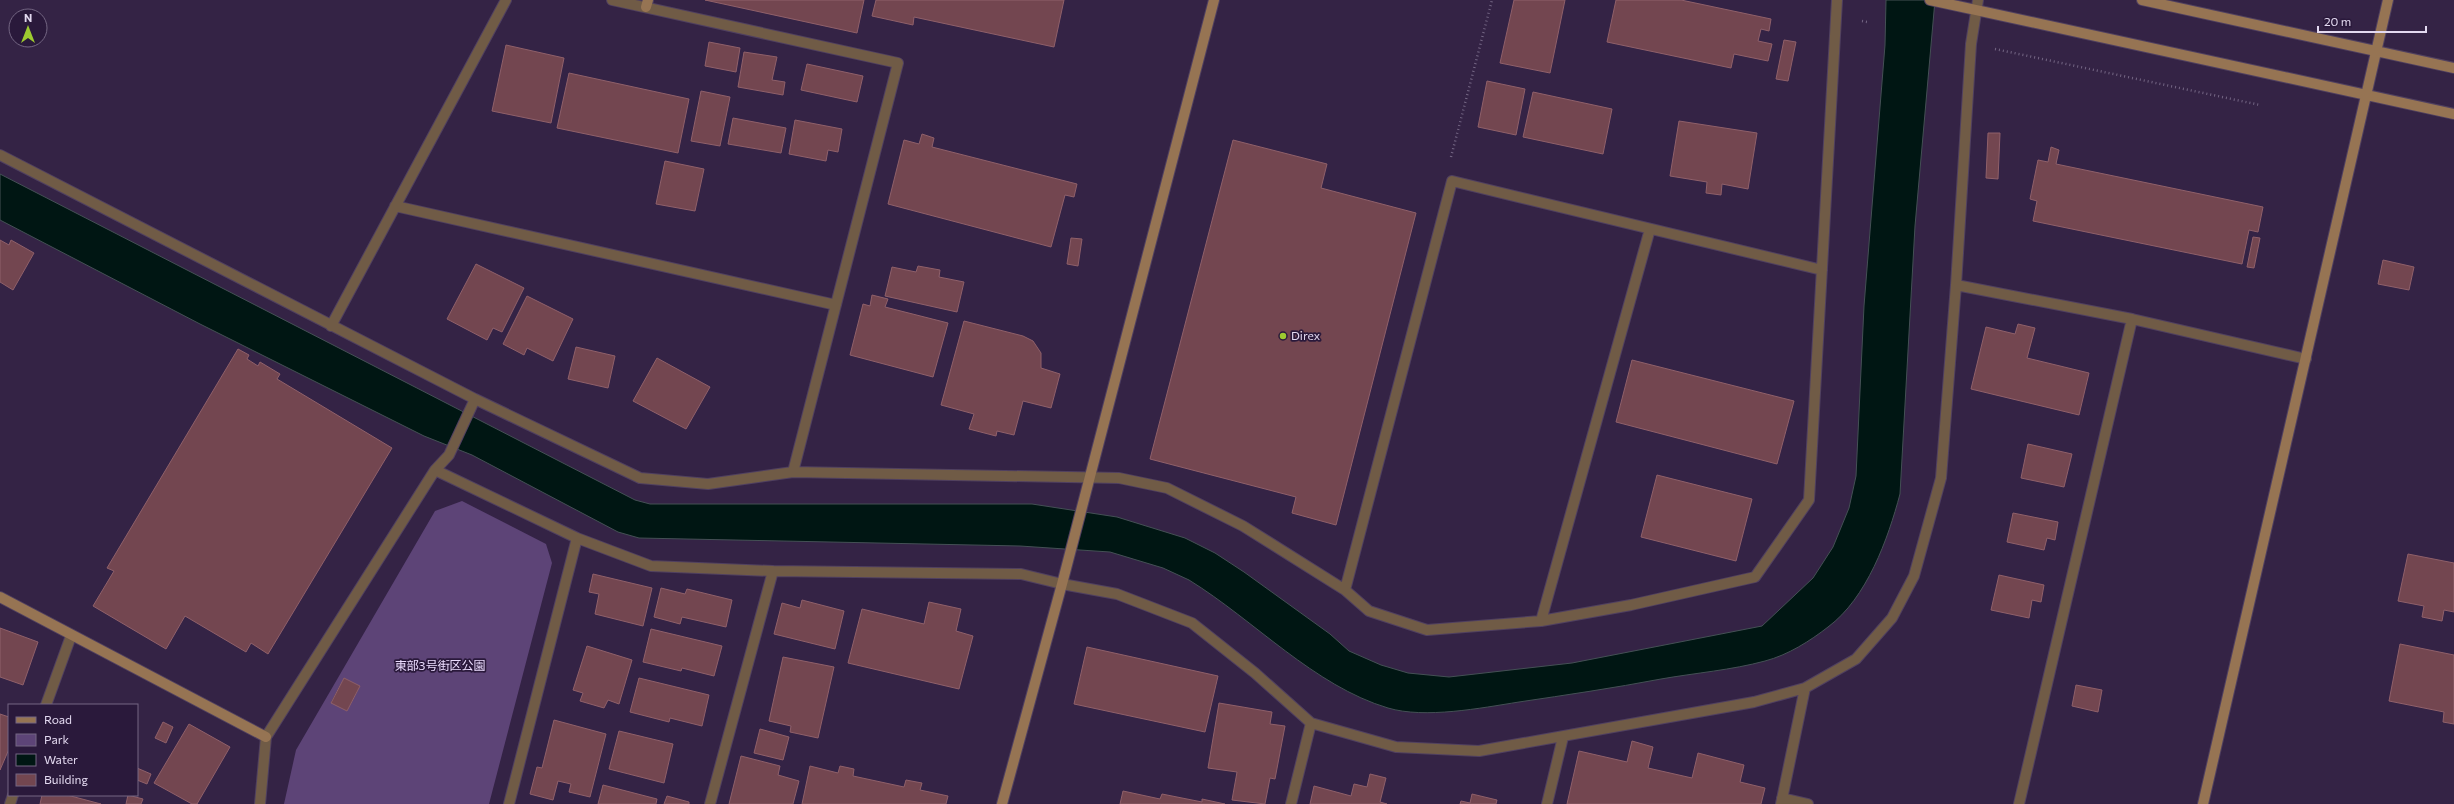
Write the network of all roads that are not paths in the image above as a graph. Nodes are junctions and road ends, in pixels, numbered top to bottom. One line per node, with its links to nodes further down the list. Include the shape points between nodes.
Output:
1 (506, 0): 16 (street)
2 (612, 0): 9 (street)
3 (1214, 0): 27 (street)
4 (1837, 0): 18 (street)
5 (1930, 0): 10 (street)
6 (1978, 0): 10 (street)
7 (2142, 0): 11 (street)
8 (2388, 0): 11 (street)
9 (647, 4): 20 (street, via 898,63)
10 (1976, 11): 13 (street); 19 (street, via 1971,44)
11 (2376, 52): 12 (street); 13 (street)
12 (2454, 68)
13 (2366, 96): 14 (street); 23 (street)
14 (2454, 114)
15 (0, 155): 22 (street)
16 (395, 206): 20 (street); 22 (street)
17 (1650, 229): 18 (street); 31 (street, via 1452,182); 33 (street)
18 (1822, 270): 33 (street, via 1809,500 1756,577 1631,605)
19 (1956, 285): 21 (street); 35 (street, via 1941,478 1914,576 1892,618 1856,659)
20 (836, 305): 26 (street)
21 (2132, 319): 23 (street); 48 (street)
22 (331, 326): 24 (street)
23 (2306, 359): 49 (street)
24 (475, 399): 25 (street, via 449,455); 26 (street, via 640,478 708,484)
25 (435, 470): 28 (street); 38 (street)
26 (793, 472): 27 (street)
27 (1089, 477): 30 (street); 31 (street, via 1119,478 1167,488 1243,526)
28 (577, 538): 29 (street, via 651,566); 42 (street)
29 (774, 571): 30 (street, via 1021,574); 43 (street)
30 (1062, 584): 37 (street, via 1117,594 1192,623 1255,673); 44 (street)
31 (1345, 590): 33 (street, via 1369,611 1427,630)
32 (0, 597): 34 (street)
33 (1541, 621)
34 (71, 636): 36 (street); 38 (street)
35 (1805, 688): 39 (street, via 1754,702); 40 (street)
36 (46, 704)
37 (1310, 723): 39 (street, via 1396,747 1479,752); 45 (street)
38 (266, 737): 41 (street)
39 (1563, 737): 46 (street)
40 (1781, 801): 47 (street)
41 (260, 804)
42 (509, 804)
43 (710, 804)
44 (1002, 804)
45 (1291, 804)
46 (1547, 804)
47 (1808, 804)
48 (2019, 804)
49 (2203, 804)

